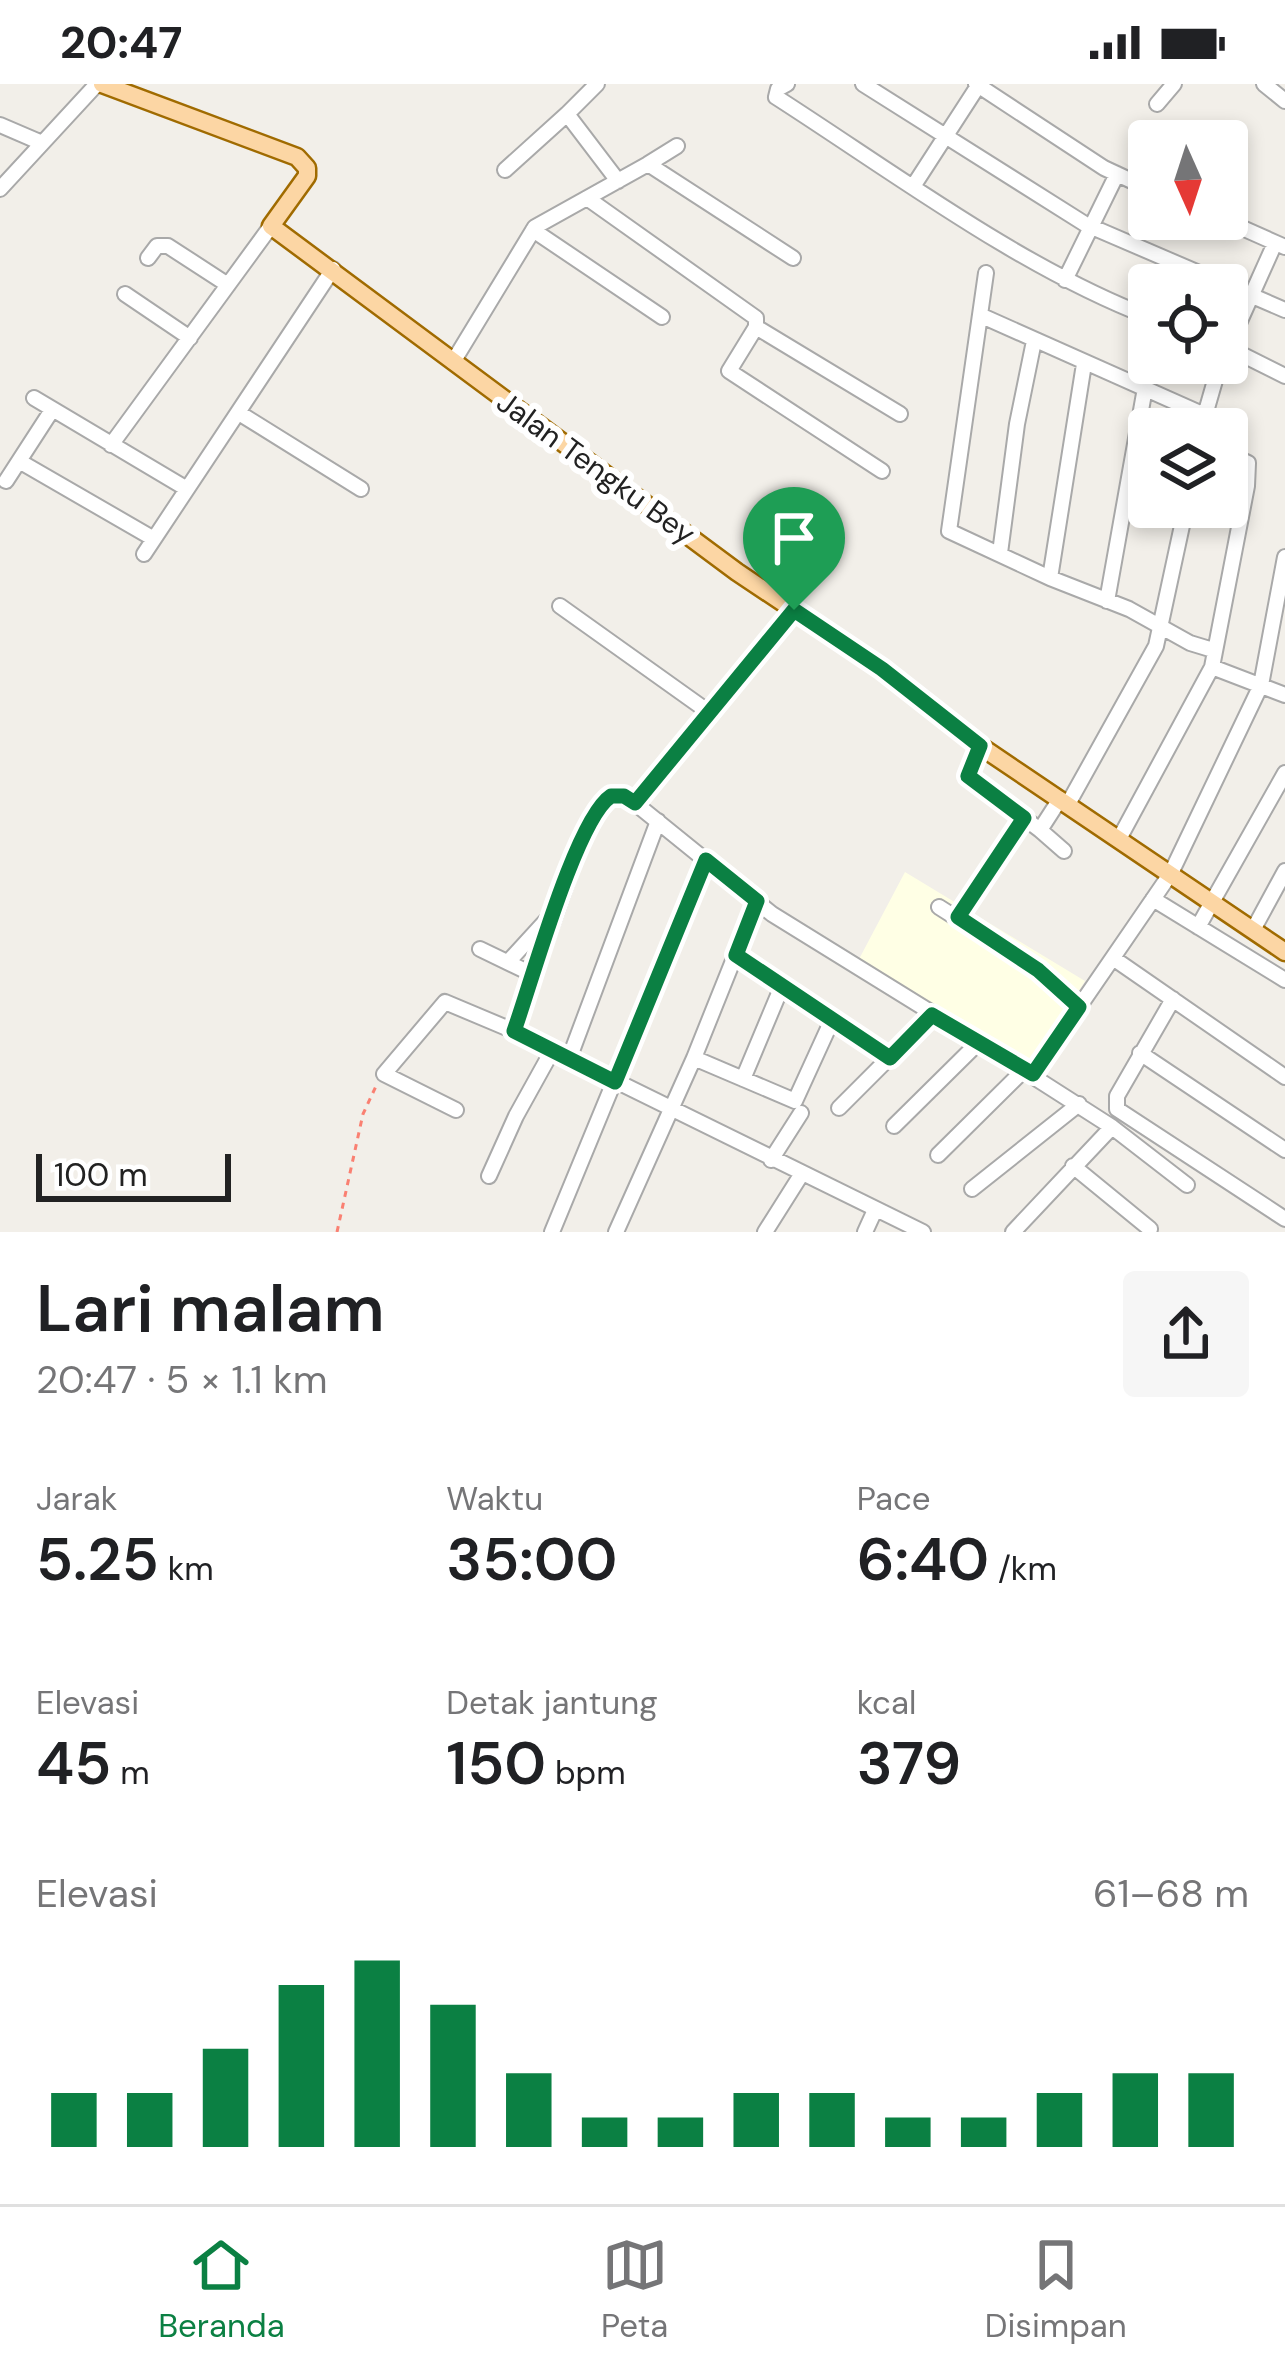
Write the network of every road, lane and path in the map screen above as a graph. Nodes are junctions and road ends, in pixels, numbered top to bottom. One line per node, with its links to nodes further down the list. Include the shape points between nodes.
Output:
1 (100, 84): 13 (street); 23 (main road, via 298,157 307,176)
2 (597, 84): 10 (street)
3 (787, 84): 20 (street, via 776,97)
4 (863, 84): 12 (street)
5 (1264, 84): 8 (street)
6 (977, 85): 12 (street); 17 (street)
7 (1170, 85): 9 (street)
8 (1285, 101)
9 (1157, 104)
10 (567, 114): 16 (street); 19 (street)
11 (0, 125): 13 (street)
12 (946, 136): 20 (street); 24 (street)
13 (42, 143): 21 (street)
14 (677, 146): 15 (street)
15 (648, 164): 19 (street); 29 (street)
16 (505, 170)
17 (1117, 174): 18 (street); 24 (street)
18 (1128, 179)
19 (618, 181): 22 (street)
20 (914, 185): 32 (street)
21 (0, 189)
22 (587, 198): 25 (street); 41 (street, via 756,318)
23 (271, 226): 30 (main road, Jalan Tengku Bey); 33 (street)
24 (1092, 227): 32 (street); 35 (street)
25 (533, 230): 40 (street); 45 (street)
26 (1248, 231): 27 (street)
27 (1280, 245): 35 (street)
28 (148, 258): 33 (street, via 168,245)
29 (793, 258)
30 (333, 269): 45 (main road, Jalan Tengku Bey); 52 (street)
31 (986, 273): 39 (street)
32 (1065, 280): 37 (street)
33 (228, 285): 42 (street)
34 (125, 294): 42 (street)
35 (1251, 295): 36 (street); 38 (street)
36 (1248, 302)
37 (1128, 309)
38 (1285, 310)
39 (982, 316): 43 (street); 63 (street, via 948,528)
40 (662, 317)
41 (756, 327): 53 (street); 56 (street, via 729,371)
42 (190, 338): 54 (street)
43 (1034, 341): 46 (street); 63 (street)
44 (1248, 358): 47 (street)
45 (453, 362): 69 (main road, Jalan Tengku Bey)
46 (1084, 364): 48 (street); 66 (street)
47 (1285, 376)
48 (1145, 388): 50 (street); 67 (street)
49 (34, 398): 51 (street)
50 (1179, 408)
51 (52, 410): 54 (street); 55 (street)
52 (239, 413): 58 (street); 59 (street)
53 (900, 414)
54 (111, 446): 58 (street)
55 (19, 461): 57 (street); 62 (street)
56 (882, 471)
57 (6, 481)
58 (187, 489): 62 (street)
59 (361, 489)
60 (1182, 528): 70 (street)
61 (1238, 528): 71 (street)
62 (154, 538): 64 (street)
63 (1000, 553): 66 (street)
64 (144, 554)
65 (1285, 557): 73 (street)
66 (1050, 578): 67 (street)
67 (1107, 601): 70 (street)
68 (560, 606): 75 (street)
69 (794, 610): 75 (street); 76 (main road, Jalan Tengku Bey)
70 (1162, 630): 71 (street); 78 (street)
71 (1213, 650): 72 (street)
72 (1212, 667): 73 (street); 83 (street)
73 (1261, 685): 74 (street); 87 (street)
74 (1285, 694)
75 (710, 713): 79 (street)
76 (980, 746): 78 (main road, Jalan Tengku Bey); 80 (street, via 968,776)
77 (1285, 772): 90 (street)
78 (1064, 802): 82 (street); 83 (main road, Jalan Tengku Bey)
79 (635, 803): 81 (street); 92 (street, via 617,795 604,800)
80 (1024, 818): 82 (street); 93 (street)
81 (658, 821): 85 (street); 114 (street)
82 (1040, 830): 84 (street)
83 (1119, 839): 87 (main road, Jalan Tengku Bey)
84 (1064, 851)
85 (706, 860): 89 (street); 119 (street)
86 (1285, 871): 95 (street)
87 (1171, 873): 88 (street); 90 (main road, Jalan Tengku Bey)
88 (1153, 899): 94 (street); 99 (street)
89 (757, 901): 98 (street); 106 (street)
90 (1214, 902): 94 (street); 95 (main road, Jalan Tengku Bey)
91 (939, 907): 93 (street)
92 (555, 910): 100 (street); 101 (street)
93 (958, 917): 105 (street)
94 (1198, 927): 102 (street)
95 (1253, 930): 97 (main road, Jalan Tengku Bey)
96 (481, 949): 100 (street)
97 (1285, 952)
98 (736, 955): 103 (street); 112 (street)
99 (1113, 958): 104 (street); 105 (street)
100 (508, 962): 101 (street)
101 (534, 974): 108 (street)
102 (1285, 980)
103 (782, 986): 107 (street); 118 (street)
104 (1173, 999): 111 (street); 117 (street)
105 (1079, 1007): 115 (street)
106 (932, 1015): 109 (street); 113 (street)
107 (832, 1020): 113 (street); 118 (street, via 794,1101)
108 (514, 1031): 110 (street); 116 (street, via 445,1002)
109 (979, 1042): 115 (street); 125 (street)
110 (552, 1051): 114 (street); 132 (street)
111 (1141, 1053): 127 (street); 136 (street, via 1117,1109)
112 (694, 1058): 118 (street); 123 (street)
113 (890, 1058): 121 (street)
114 (569, 1059): 119 (street)
115 (1029, 1071): 120 (street); 128 (street)
116 (384, 1074): 122 (street); 138 (path, via 363,1114)
117 (1285, 1077)
118 (743, 1079)
119 (615, 1082): 123 (street); 139 (street)
120 (1079, 1104): 126 (street); 134 (street)
121 (839, 1108)
122 (456, 1110)
123 (670, 1110): 129 (street); 140 (street)
124 (801, 1113): 129 (street)
125 (894, 1126)
126 (1112, 1126): 130 (street); 133 (street)
127 (1285, 1150)
128 (938, 1155)
129 (771, 1160): 131 (street)
130 (1073, 1166): 137 (street); 144 (street)
131 (801, 1174): 135 (street); 141 (street)
132 (489, 1176)
133 (1187, 1185)
134 (972, 1189)
135 (875, 1210): 142 (street); 143 (street)
136 (1285, 1219)
137 (1150, 1229)
138 (338, 1232)
139 (552, 1232)
140 (616, 1232)
141 (765, 1232)
142 (865, 1232)
143 (923, 1232)
144 (1013, 1232)

